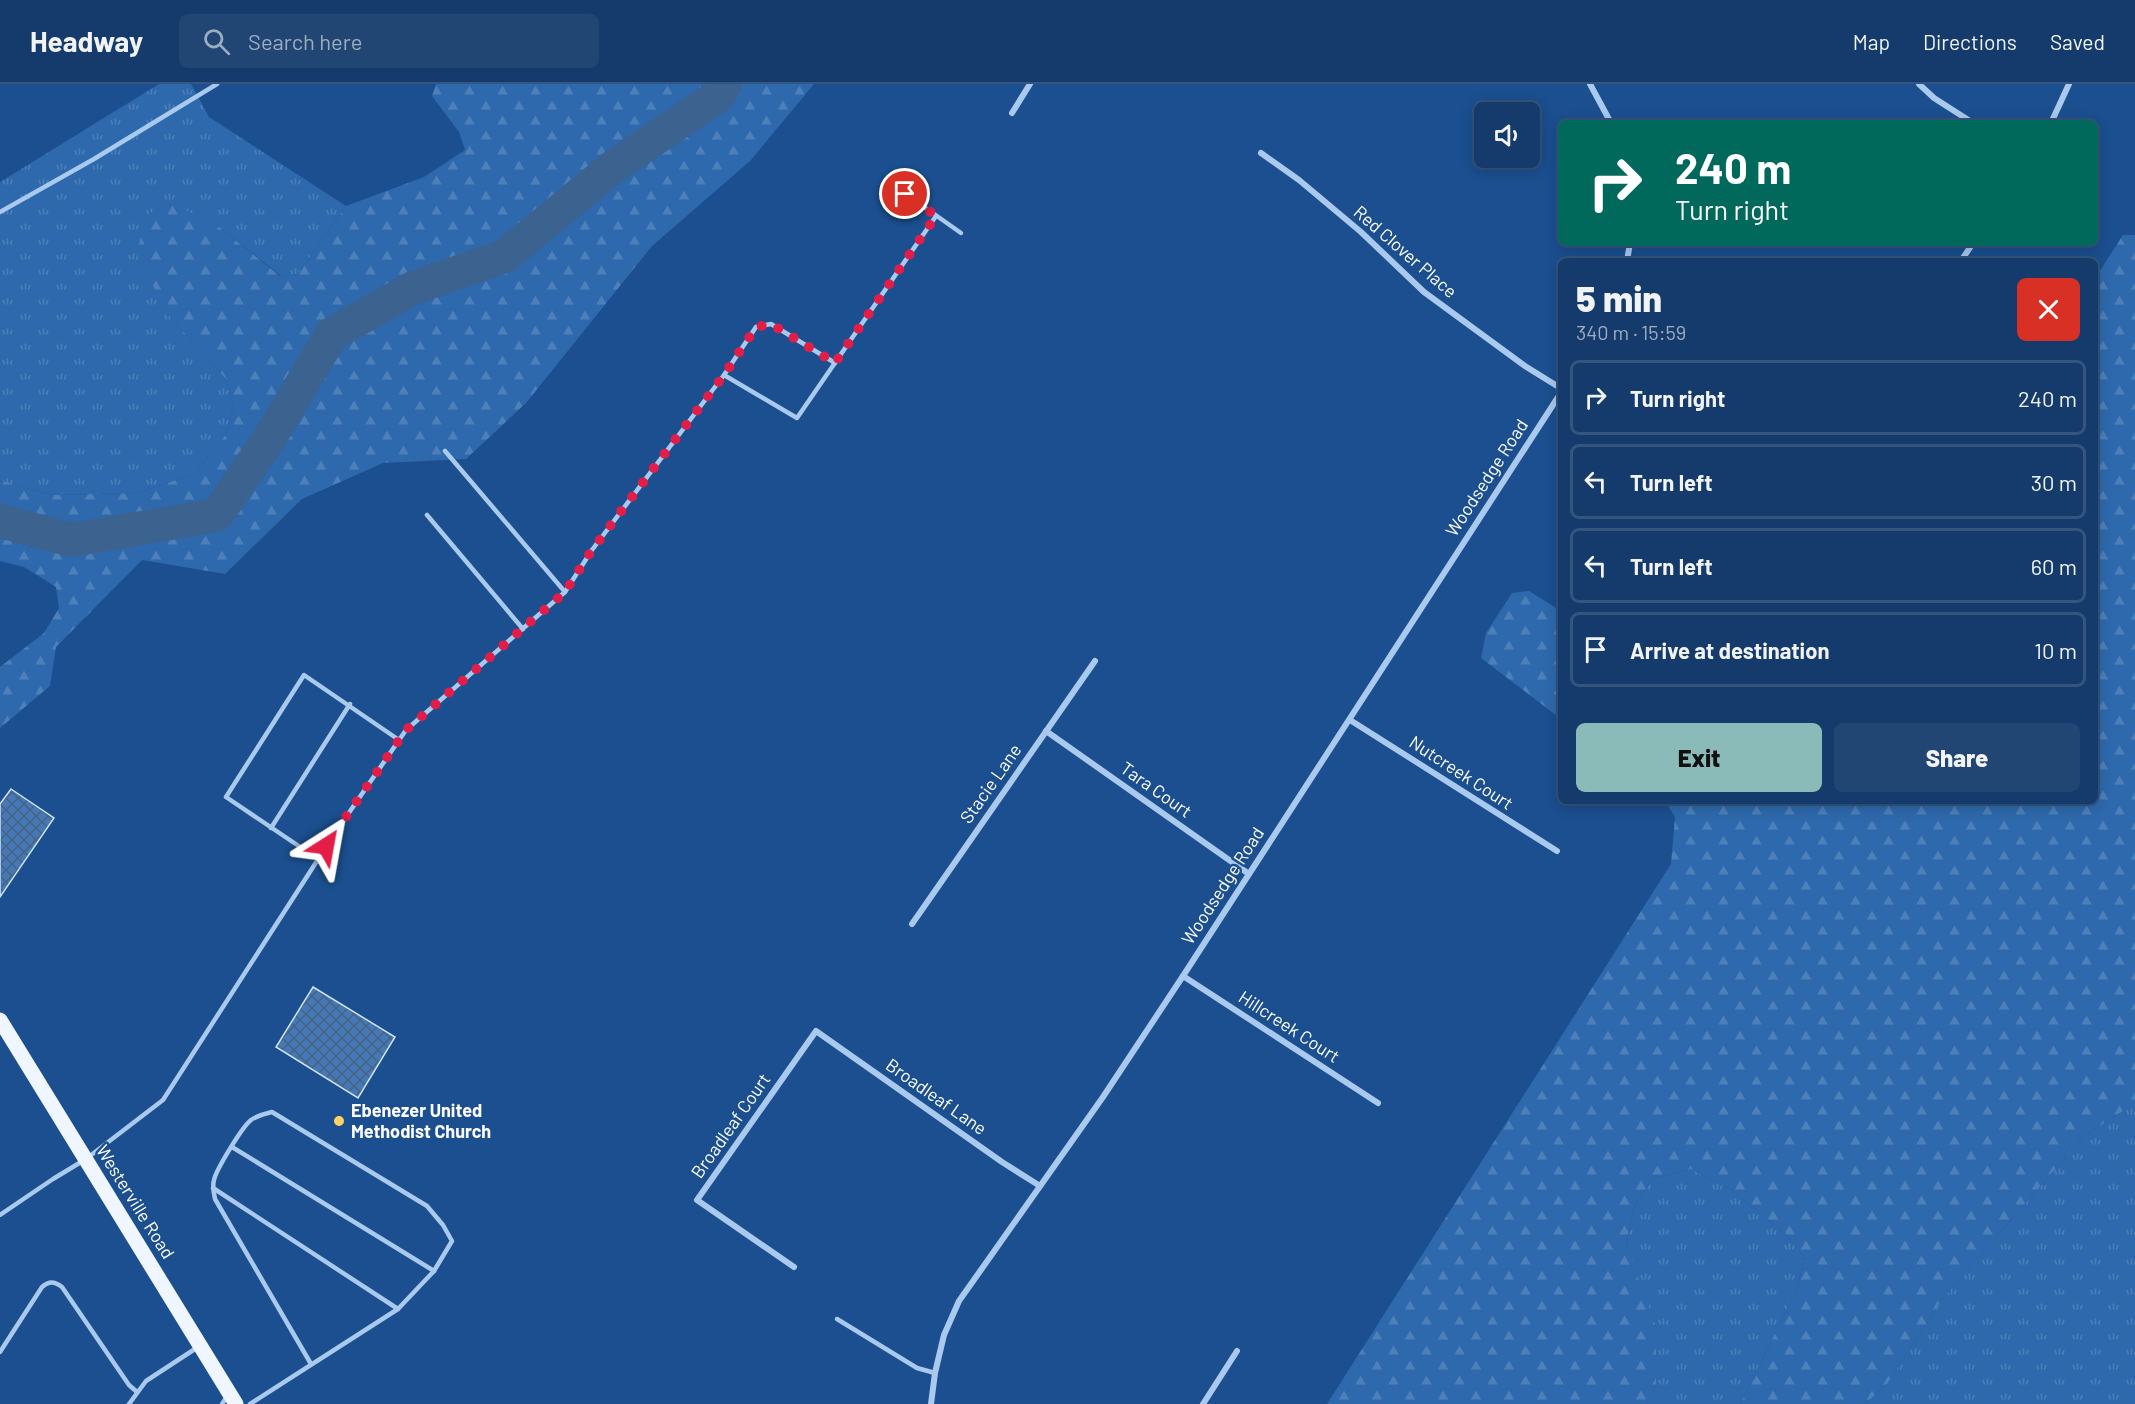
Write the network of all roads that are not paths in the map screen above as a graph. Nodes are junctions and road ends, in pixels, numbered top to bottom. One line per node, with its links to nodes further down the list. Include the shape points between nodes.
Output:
1 (217, 84): 12 (lane)
2 (1030, 84): 6 (street)
3 (1590, 84): 7 (street)
4 (1919, 84): 8 (street)
5 (2069, 84): 9 (street)
6 (1012, 113)
7 (1609, 120)
8 (1968, 120)
9 (2052, 120)
10 (1261, 153): 17 (street, Red Clover Place, via 1361,232 1424,292)
11 (890, 183): 13 (lane)
12 (0, 212)
13 (936, 216): 14 (lane); 15 (lane)
14 (961, 233)
15 (835, 363): 16 (lane, via 771,324 756,327); 16 (lane, via 797,418)
16 (724, 375): 21 (lane, via 592,550)
17 (1558, 387)
18 (1558, 396): 25 (street, Woodsedge Road)
19 (445, 451): 21 (lane)
20 (427, 515): 22 (lane)
21 (565, 592): 22 (lane)
22 (523, 629): 27 (lane)
23 (1095, 661): 26 (street, Stacie Lane)
24 (350, 704): 27 (lane); 28 (lane); 28 (lane, via 304,675 226,797)
25 (1350, 720): 29 (street, Nutcreek Court); 31 (street, Woodsedge Road)
26 (1046, 731): 31 (street, Tara Court); 32 (street, Stacie Lane)
27 (399, 740): 30 (lane)
28 (272, 828): 30 (lane)
29 (1557, 851)
30 (318, 859): 38 (lane, via 163,1100)
31 (1249, 874): 33 (street, Woodsedge Road)
32 (912, 924)
33 (1183, 976): 36 (street, Hillcreek Court); 39 (street, Woodsedge Road)
34 (0, 1020): 38 (main road, Westerville Road)
35 (816, 1030): 39 (street, Broadleaf Lane); 42 (street, Broadleaf Court, via 697,1200)
36 (1378, 1103)
37 (232, 1147): 40 (lane); 43 (lane); 43 (lane, via 249,1122 272,1112 427,1206 452,1240)
38 (86, 1159): 41 (lane); 46 (main road, Westerville Road)
39 (1040, 1186): 50 (street, Woodsedge Road, via 959,1300 944,1335)
40 (213, 1188): 44 (lane); 49 (lane, via 215,1199)
41 (0, 1215)
42 (795, 1267)
43 (434, 1271): 44 (lane)
44 (398, 1310): 49 (lane)
45 (837, 1319): 50 (lane, via 917,1368)
46 (201, 1346): 51 (lane, via 153,1376); 52 (main road, Westerville Road)
47 (1237, 1351): 56 (street)
48 (0, 1352): 51 (lane, via 42,1287 53,1282 62,1287)
49 (311, 1364): 54 (lane)
50 (935, 1373): 55 (street, Woodsedge Road)
51 (137, 1392): 53 (lane)
52 (229, 1400)
53 (129, 1404)
54 (250, 1404)
55 (931, 1404)
56 (1203, 1404)

